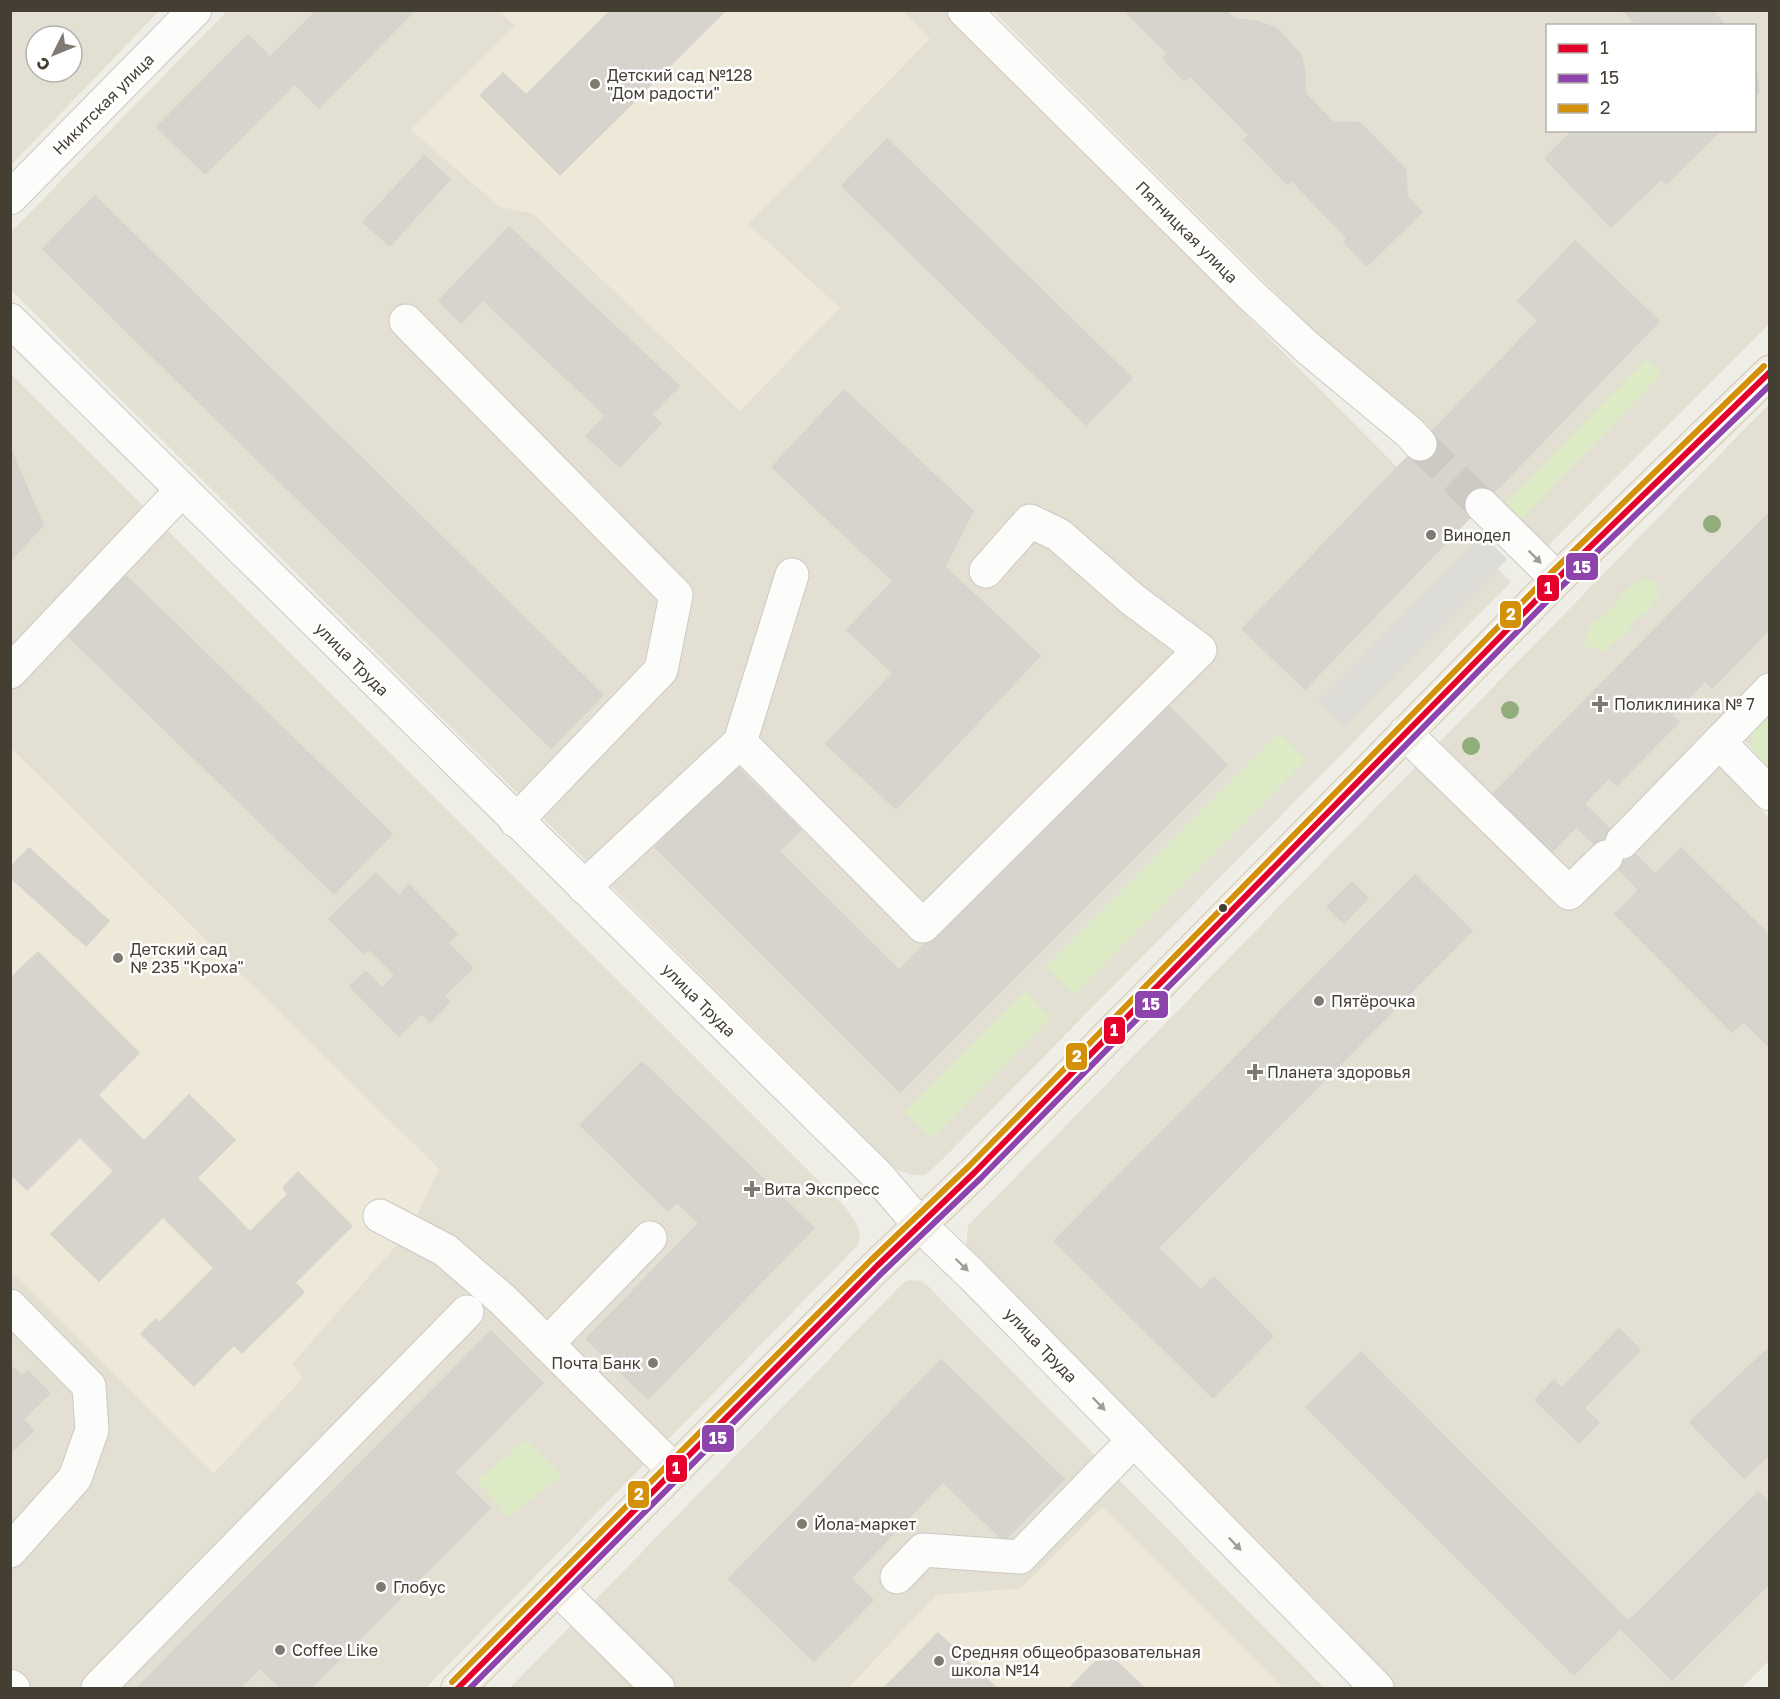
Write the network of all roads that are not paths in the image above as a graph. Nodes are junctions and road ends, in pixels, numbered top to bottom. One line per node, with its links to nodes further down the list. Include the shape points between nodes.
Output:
1 (195, 10): 3 (street, Никитская улица)
2 (964, 10): 7 (street, Пятницкая улица, via 1250,294)
3 (10, 198)
4 (10, 320): 8 (street, улица Труда)
5 (406, 321): 19 (street, via 676,595 661,670)
6 (1770, 372): 12 (main road)
7 (1414, 438)
8 (182, 490): 13 (street); 19 (street, улица Труда)
9 (1482, 505): 12 (street, one-way to 12)
10 (986, 571): 16 (street, via 1030,521 1059,535 1132,599 1200,650 924,926)
11 (792, 575): 16 (street)
12 (1557, 579): 15 (main road)
13 (10, 672)
14 (1770, 690): 17 (street)
15 (1405, 733): 17 (street, via 1569,894); 22 (main road)
16 (740, 742): 20 (street)
17 (1719, 742): 18 (street)
18 (1770, 794)
19 (516, 821): 20 (street, улица Труда)
20 (584, 887): 22 (street, улица Труда, via 878,1176)
21 (380, 1216): 26 (street, via 445,1250)
22 (920, 1225): 27 (street, улица Труда, one-way to 27); 28 (main road)
23 (650, 1238): 26 (street)
24 (10, 1306): 29 (street, via 89,1386 92,1430 75,1478)
25 (467, 1312): 32 (street)
26 (547, 1344): 28 (street)
27 (1134, 1440): 30 (street, via 1020,1557 922,1550); 35 (street, улица Труда, one-way to 35)
28 (674, 1470): 31 (main road)
29 (10, 1551)
30 (897, 1577)
31 (557, 1588): 33 (main road); 34 (street)
32 (98, 1689)
33 (458, 1689)
34 (658, 1689)
35 (1377, 1689)

